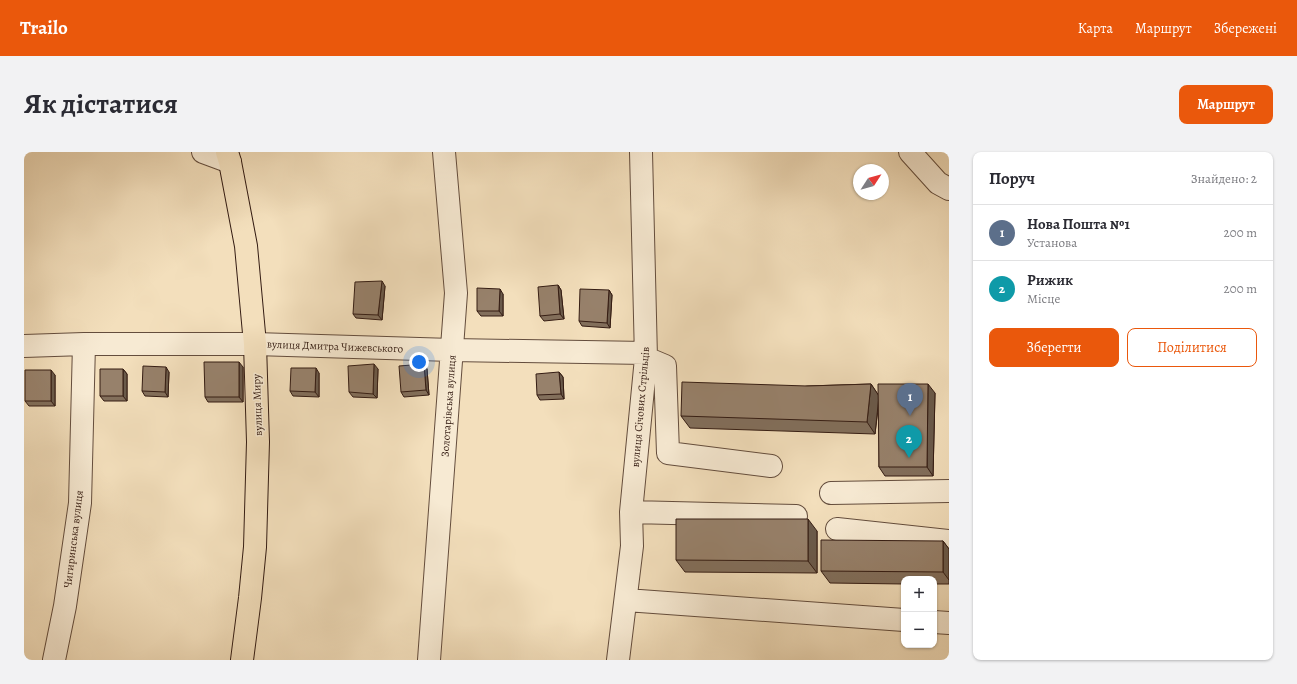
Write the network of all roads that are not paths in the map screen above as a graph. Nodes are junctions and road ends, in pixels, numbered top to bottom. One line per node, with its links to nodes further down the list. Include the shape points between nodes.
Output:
1 (203, 152): 5 (street)
2 (444, 152): 10 (street, Золотарівська вулиця, via 456,293)
3 (641, 152): 11 (street, вулиця Січових Стрільців)
4 (910, 152): 6 (street, via 938,183)
5 (228, 157): 8 (main road, вулиця Миру, via 246,246)
6 (949, 189)
7 (84, 344): 8 (street, вулиця Дмитра Чижевського); 9 (street, вулиця Дмитра Чижевського); 23 (street, Чигиринська вулиця, via 80,503 65,606)
8 (255, 344): 10 (street, вулиця Дмитра Чижевського); 24 (main road, вулиця Миру, via 258,442 255,548)
9 (24, 346)
10 (452, 350): 11 (street, вулиця Дмитра Чижевського); 25 (street, Золотарівська вулиця)
11 (646, 356): 12 (street, via 665,366 668,453); 15 (street, вулиця Січових Стрільців)
12 (770, 466)
13 (949, 491): 14 (street)
14 (831, 493)
15 (631, 512): 16 (street); 19 (street, вулиця Січових Стрільців, via 632,546)
16 (796, 516)
17 (837, 529): 18 (street)
18 (949, 541)
19 (626, 600): 20 (street); 26 (street, вулиця Січових Стрільців)
20 (901, 620)
21 (937, 622): 22 (street)
22 (949, 623)
23 (54, 660)
24 (242, 660)
25 (429, 660)
26 (618, 660)

